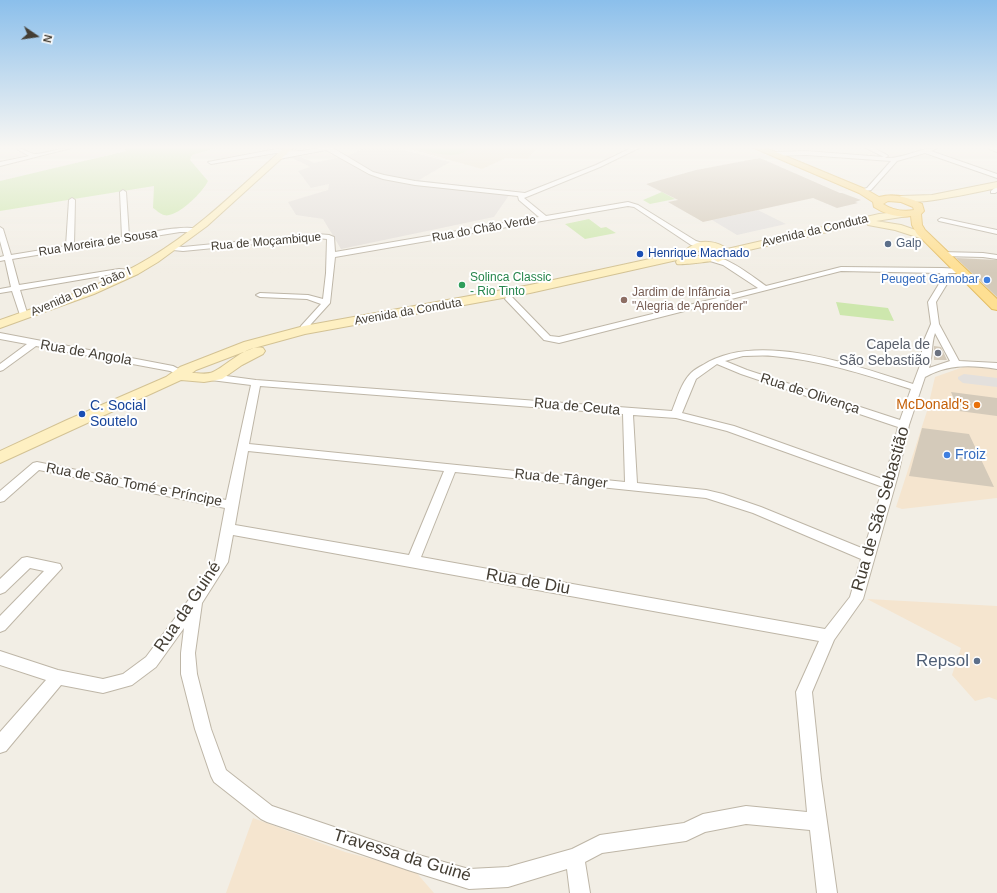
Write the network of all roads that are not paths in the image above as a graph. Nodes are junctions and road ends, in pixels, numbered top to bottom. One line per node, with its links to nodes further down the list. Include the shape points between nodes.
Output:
1 (241, 190): 20 (main road, Avenida Dom João I)
2 (476, 190): 10 (street)
3 (538, 190): 10 (street)
4 (859, 190): 8 (main road)
5 (867, 190): 8 (street)
6 (991, 190): 11 (main road, via 932,198)
7 (993, 190): 14 (main road)
8 (862, 191): 11 (main road); 13 (main road)
9 (123, 192): 23 (street)
10 (524, 195): 16 (street, via 521,199)
11 (897, 199): 13 (main road); 14 (main road, via 914,203)
12 (72, 200): 25 (street)
13 (880, 204): 15 (main road); 24 (main road, Avenida da Conduta, via 880,210 871,213 740,242)
14 (918, 210): 15 (main road); 22 (main road, via 917,226)
15 (898, 213): 18 (main road, Avenida da Conduta); 22 (main road)
16 (545, 219): 24 (street, Rua do Chão Verde, via 628,204 636,206); 28 (street, Rua do Chão Verde)
17 (941, 220): 21 (street)
18 (856, 222): 22 (main road, via 891,225); 31 (main road, Avenida da Conduta, via 735,250)
19 (0, 229): 30 (street)
20 (196, 230): 23 (street, Rua Moreira de Sousa); 26 (main road, Avenida Dom João I)
21 (997, 232)
22 (926, 237): 27 (main road)
23 (126, 238): 25 (street, Rua Moreira de Sousa)
24 (701, 246): 31 (main road, via 723,250); 31 (main road, via 697,256); 46 (main road, Avenida da Conduta, via 685,255 524,290)
25 (70, 248): 30 (street, Rua Moreira de Sousa)
26 (173, 248): 28 (street, Rua de Moçambique, via 323,236 331,239); 35 (main road, Avenida Dom João I)
27 (943, 254): 29 (street); 34 (main road)
28 (332, 255): 41 (street, Rua de Moçambique)
29 (997, 257)
30 (9, 258): 32 (street, Rua Moreira de Sousa); 36 (street)
31 (719, 258): 37 (street); 40 (main road, Avenida da Conduta, via 694,259)
32 (0, 259)
33 (942, 270): 34 (street); 37 (street, via 848,269); 45 (street, via 946,279 932,302)
34 (960, 270): 42 (main road)
35 (132, 272): 36 (street, via 119,271); 43 (main road, Avenida Dom João I)
36 (15, 288): 38 (street); 43 (street)
37 (764, 288): 40 (street, via 559,340 547,338)
38 (0, 291)
39 (260, 295): 41 (street, via 308,297)
40 (509, 299): 54 (main road, Avenida da Conduta, via 281,343 252,354)
41 (326, 304): 46 (street, via 305,325)
42 (997, 306)
43 (24, 316): 44 (main road, Avenida Dom João I)
44 (0, 324)
45 (936, 324): 50 (street); 55 (street, Rua de São Sebastião, via 930,334 927,360)
46 (304, 330): 53 (main road, Avenida da Conduta, via 249,345)
47 (0, 336): 48 (street, Rua de Angola)
48 (34, 343): 52 (street); 53 (street, Rua de Angola)
49 (717, 361): 57 (street, via 757,351 776,352 827,362); 59 (street, via 694,375); 60 (street, Rua de Olivença)
50 (956, 363): 51 (street, via 972,362); 55 (street)
51 (997, 366)
52 (0, 368)
53 (183, 372): 54 (main road, Rua de Angola); 62 (main road); 63 (main road)
54 (220, 375): 56 (street, Rua de Angola)
55 (921, 375): 57 (street, Rua de São Sebastião)
56 (256, 383): 58 (street, Rua de Ceuta); 61 (street, Rua da Guiné)
57 (916, 388): 60 (street, Rua de São Sebastião)
58 (628, 412): 59 (street, Rua de Ceuta); 66 (street)
59 (676, 415): 65 (street, Rua de Ceuta, via 730,428)
60 (904, 425): 65 (street, Rua de São Sebastião)
61 (244, 447): 64 (street, Rua de Tânger); 68 (street, Rua da Guiné)
62 (0, 458)
63 (0, 468)
64 (450, 468): 66 (street, Rua de Tânger); 71 (street)
65 (888, 485): 70 (street, Rua de São Sebastião)
66 (631, 486): 70 (street, Rua de Tânger, via 723,498)
67 (0, 498): 68 (street, Rua de São Tomé e Príncipe, via 37,466)
68 (231, 505): 69 (street, Rua da Guiné)
69 (228, 530): 71 (street, Rua de Diu); 73 (street, Rua da Guiné, via 221,562)
70 (868, 556): 75 (street, Rua de São Sebastião, via 856,599)
71 (413, 561): 75 (street, Rua de Diu)
72 (0, 588): 74 (street, via 26,562 55,568)
73 (195, 602): 77 (street, Rua da Guiné, via 151,662 127,680 102,686); 80 (street, Travessa da Guiné, via 188,653 189,674 203,729 220,776 267,813 469,879 508,877)
74 (0, 626)
75 (828, 636): 79 (street, Rua de São Sebastião, via 804,692)
76 (0, 658): 77 (street, Rua da Guiné)
77 (58, 677): 78 (street)
78 (0, 745)
79 (817, 822): 80 (street, Travessa da Guiné, via 746,815 703,823 686,832 600,844); 82 (street, Rua de São Sebastião)
80 (575, 857): 81 (street)
81 (580, 893)
82 (827, 893)

